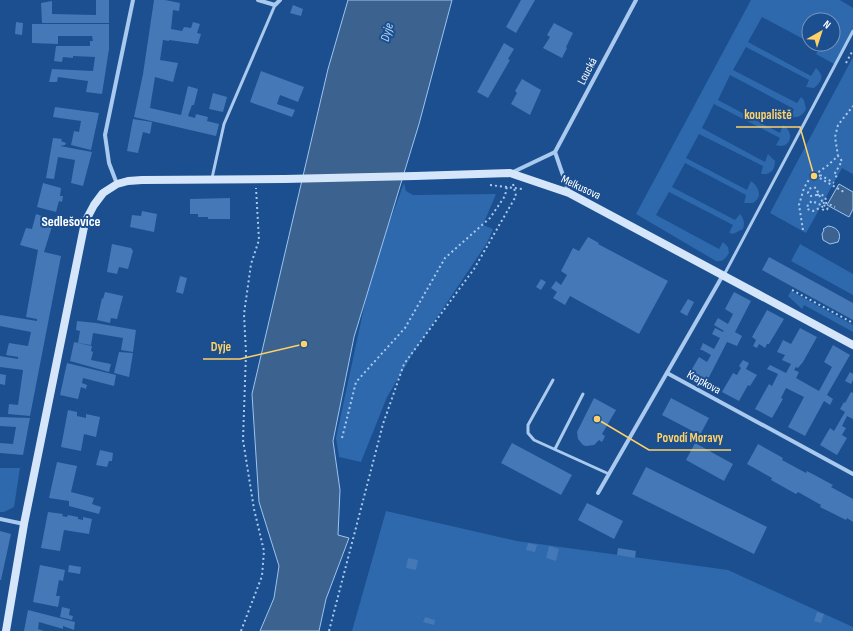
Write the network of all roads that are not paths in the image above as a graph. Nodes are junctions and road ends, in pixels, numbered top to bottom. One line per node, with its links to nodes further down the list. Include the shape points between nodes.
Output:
1 (133, 0): 10 (street, via 105,135 109,163)
2 (258, 0): 5 (street)
3 (280, 0): 5 (street)
4 (636, 0): 7 (street, Loucká)
5 (275, 5): 9 (lane, via 224,124)
6 (853, 31): 12 (lane)
7 (555, 152): 8 (street); 11 (street)
8 (510, 173): 9 (street, Melkusova); 11 (street, Melkusova)
9 (211, 180): 10 (street, Melkusova, via 142,180)
10 (117, 184): 22 (street, via 103,193 85,222)
11 (569, 193): 12 (street, Melkusova)
12 (724, 274): 13 (street, Melkusova); 14 (street)
13 (853, 345)
14 (667, 373): 18 (street); 19 (street, Krapkova)
15 (553, 380): 17 (lane, via 528,425 528,433 534,440)
16 (583, 394): 17 (lane)
17 (555, 449): 18 (lane)
18 (609, 474): 20 (street)
19 (853, 474)
20 (598, 493)
21 (0, 519): 22 (street)
22 (24, 524): 23 (street)
23 (6, 631)

